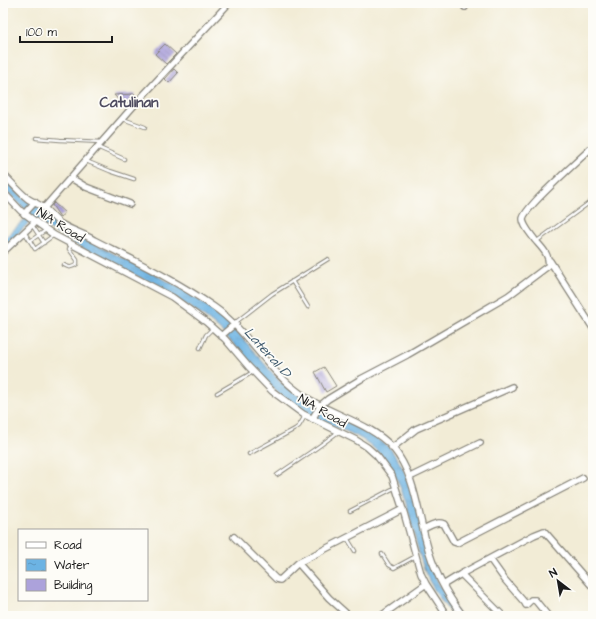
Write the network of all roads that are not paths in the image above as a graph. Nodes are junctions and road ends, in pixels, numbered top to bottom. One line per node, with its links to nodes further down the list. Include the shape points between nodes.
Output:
1 (230, 3): 2 (street)
2 (122, 119): 3 (lane); 5 (street)
3 (145, 127)
4 (36, 138): 5 (lane)
5 (102, 142): 7 (street)
6 (593, 146): 24 (street, via 525,213 523,221)
7 (97, 147): 8 (street); 9 (lane)
8 (85, 160): 11 (street); 12 (lane)
9 (124, 160)
10 (3, 174): 15 (street)
11 (71, 178): 16 (street); 17 (street)
12 (134, 179)
13 (3, 192): 18 (street, NIA Road)
14 (593, 200): 24 (lane)
15 (34, 203): 17 (street); 18 (street)
16 (130, 204)
17 (44, 208): 33 (street, via 61,224 199,297)
18 (30, 218): 19 (street, NIA Road); 20 (street); 21 (lane)
19 (46, 230): 21 (lane); 22 (street, NIA Road)
20 (25, 232): 23 (lane); 27 (street)
21 (39, 235): 23 (lane); 25 (lane)
22 (54, 235): 25 (lane); 26 (street, NIA Road)
23 (30, 241): 25 (lane, via 35,249)
24 (537, 242): 29 (street)
25 (44, 243)
26 (71, 244): 30 (lane, via 69,249 77,264 73,267); 34 (street, NIA Road, via 172,297)
27 (3, 252)
28 (328, 259): 31 (lane)
29 (550, 261): 35 (street); 41 (street, via 548,266 508,296 361,379)
30 (64, 265)
31 (292, 281): 32 (lane); 33 (lane)
32 (308, 307)
33 (234, 324): 36 (street); 41 (street, via 283,381)
34 (213, 328): 36 (street, NIA Road); 37 (lane)
35 (593, 328)
36 (222, 335): 38 (street, NIA Road)
37 (200, 348)
38 (253, 372): 40 (lane); 42 (street, NIA Road, via 272,391)
39 (512, 387): 46 (street, via 416,429)
40 (218, 394)
41 (319, 407): 43 (street); 46 (street, via 366,428)
42 (306, 415): 43 (street, NIA Road); 47 (lane, via 295,429)
43 (313, 418): 44 (street, NIA Road)
44 (338, 432): 48 (lane, via 316,450); 51 (street, NIA Road, via 367,447 377,456 392,476)
45 (480, 443): 49 (street)
46 (392, 448): 49 (street)
47 (249, 454)
48 (277, 475)
49 (410, 477): 54 (street)
50 (583, 478): 54 (street, via 457,543 440,522)
51 (396, 487): 52 (street, NIA Road); 53 (lane)
52 (403, 509): 56 (street); 59 (street, NIA Road)
53 (350, 511)
54 (423, 529): 64 (street)
55 (234, 537): 61 (street, via 276,579 280,580)
56 (347, 538): 57 (lane); 61 (street)
57 (356, 552)
58 (382, 554): 59 (lane, via 394,568)
59 (416, 555): 63 (street, NIA Road)
60 (490, 559): 62 (street); 65 (street, via 544,531); 71 (street, via 526,605 534,600)
61 (298, 563): 66 (street)
62 (461, 574): 64 (street); 70 (street)
63 (426, 584): 67 (street); 68 (street, NIA Road)
64 (443, 585): 69 (street)
65 (593, 587)
66 (349, 616)
67 (381, 616)
68 (447, 616)
69 (462, 616)
70 (503, 616)
71 (548, 616)

